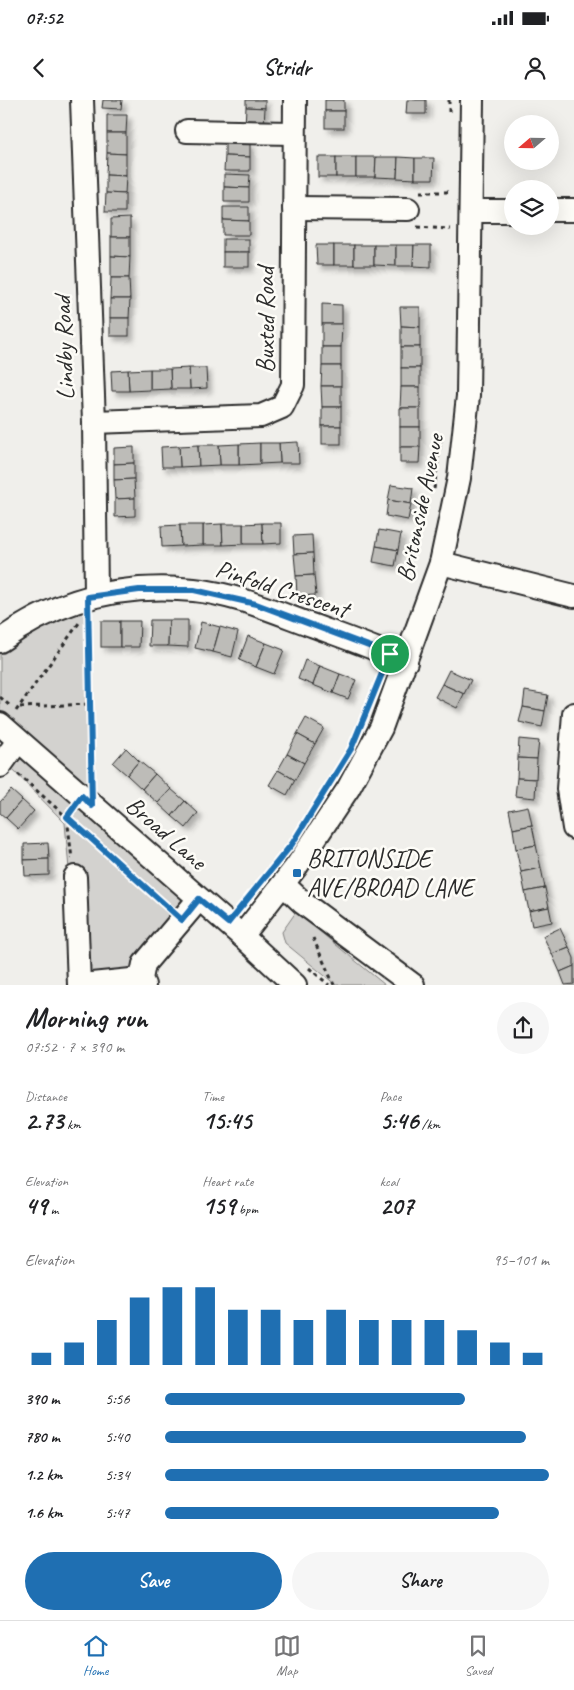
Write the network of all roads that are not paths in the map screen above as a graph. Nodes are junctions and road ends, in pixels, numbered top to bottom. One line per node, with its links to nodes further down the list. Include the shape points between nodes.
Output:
1 (82, 100): 12 (street, Lindby Road)
2 (295, 100): 5 (street, Buxted Road)
3 (472, 100): 11 (street, Britonside Avenue)
4 (187, 131): 5 (street)
5 (294, 133): 6 (street, Buxted Road)
6 (294, 208): 7 (street); 12 (street, Buxted Road, via 293,385 282,407 261,416)
7 (408, 209)
8 (559, 210): 9 (street)
9 (574, 210)
10 (504, 212): 11 (street)
11 (466, 216): 13 (street, Britonside Avenue, via 468,396 458,478)
12 (94, 422): 15 (street, Lindby Road)
13 (442, 563): 14 (street); 17 (street, Britonside Avenue)
14 (574, 596)
15 (91, 600): 16 (street, Pinfold Crescent, via 58,608); 17 (street, Pinfold Crescent, via 139,590 194,590 256,604)
16 (0, 641)
17 (406, 662): 23 (street, Britonside Avenue, via 381,728 348,789)
18 (574, 714): 21 (street, via 568,789)
19 (8, 731): 20 (street); 24 (street, Broad Lane)
20 (2, 764)
21 (574, 828)
22 (74, 877): 27 (street)
23 (283, 884): 25 (street, Britonside Avenue); 29 (street, via 303,903)
24 (199, 899): 25 (street, Broad Lane); 26 (street, via 144,964)
25 (242, 936): 28 (street, Broad Lane)
26 (142, 982): 27 (street)
27 (81, 985)
28 (295, 985)
29 (413, 985)

